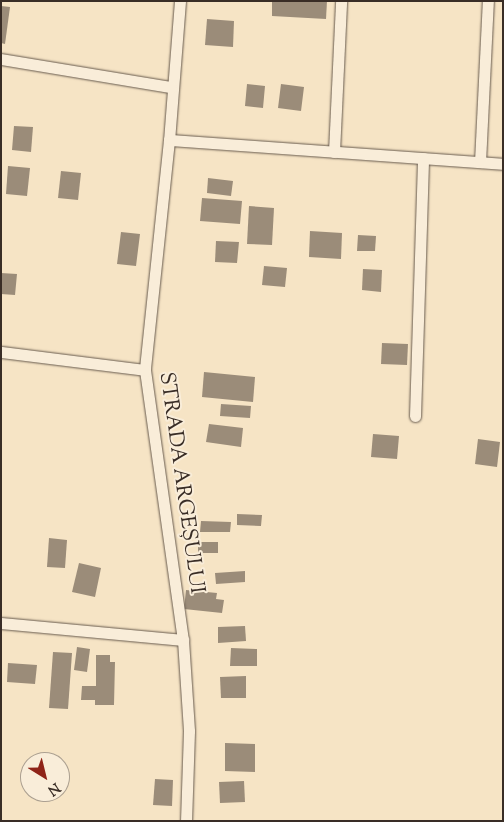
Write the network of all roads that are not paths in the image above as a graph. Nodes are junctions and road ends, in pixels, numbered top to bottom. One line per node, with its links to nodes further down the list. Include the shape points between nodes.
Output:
1 (180, 1): 5 (street, STRADA ARGEȘULUI)
2 (341, 1): 7 (street)
3 (488, 1): 9 (street)
4 (1, 59): 5 (street)
5 (171, 86): 6 (street, STRADA ARGEȘULUI)
6 (170, 140): 7 (street); 12 (street, STRADA ARGEȘULUI)
7 (334, 152): 8 (street)
8 (423, 158): 9 (street); 13 (street)
9 (480, 162): 10 (street)
10 (503, 164)
11 (1, 352): 12 (street)
12 (145, 370): 15 (street, STRADA ARGEȘULUI)
13 (414, 416)
14 (1, 623): 15 (street)
15 (182, 640): 16 (street, STRADA ARGEȘULUI, via 189,731)
16 (186, 821)

